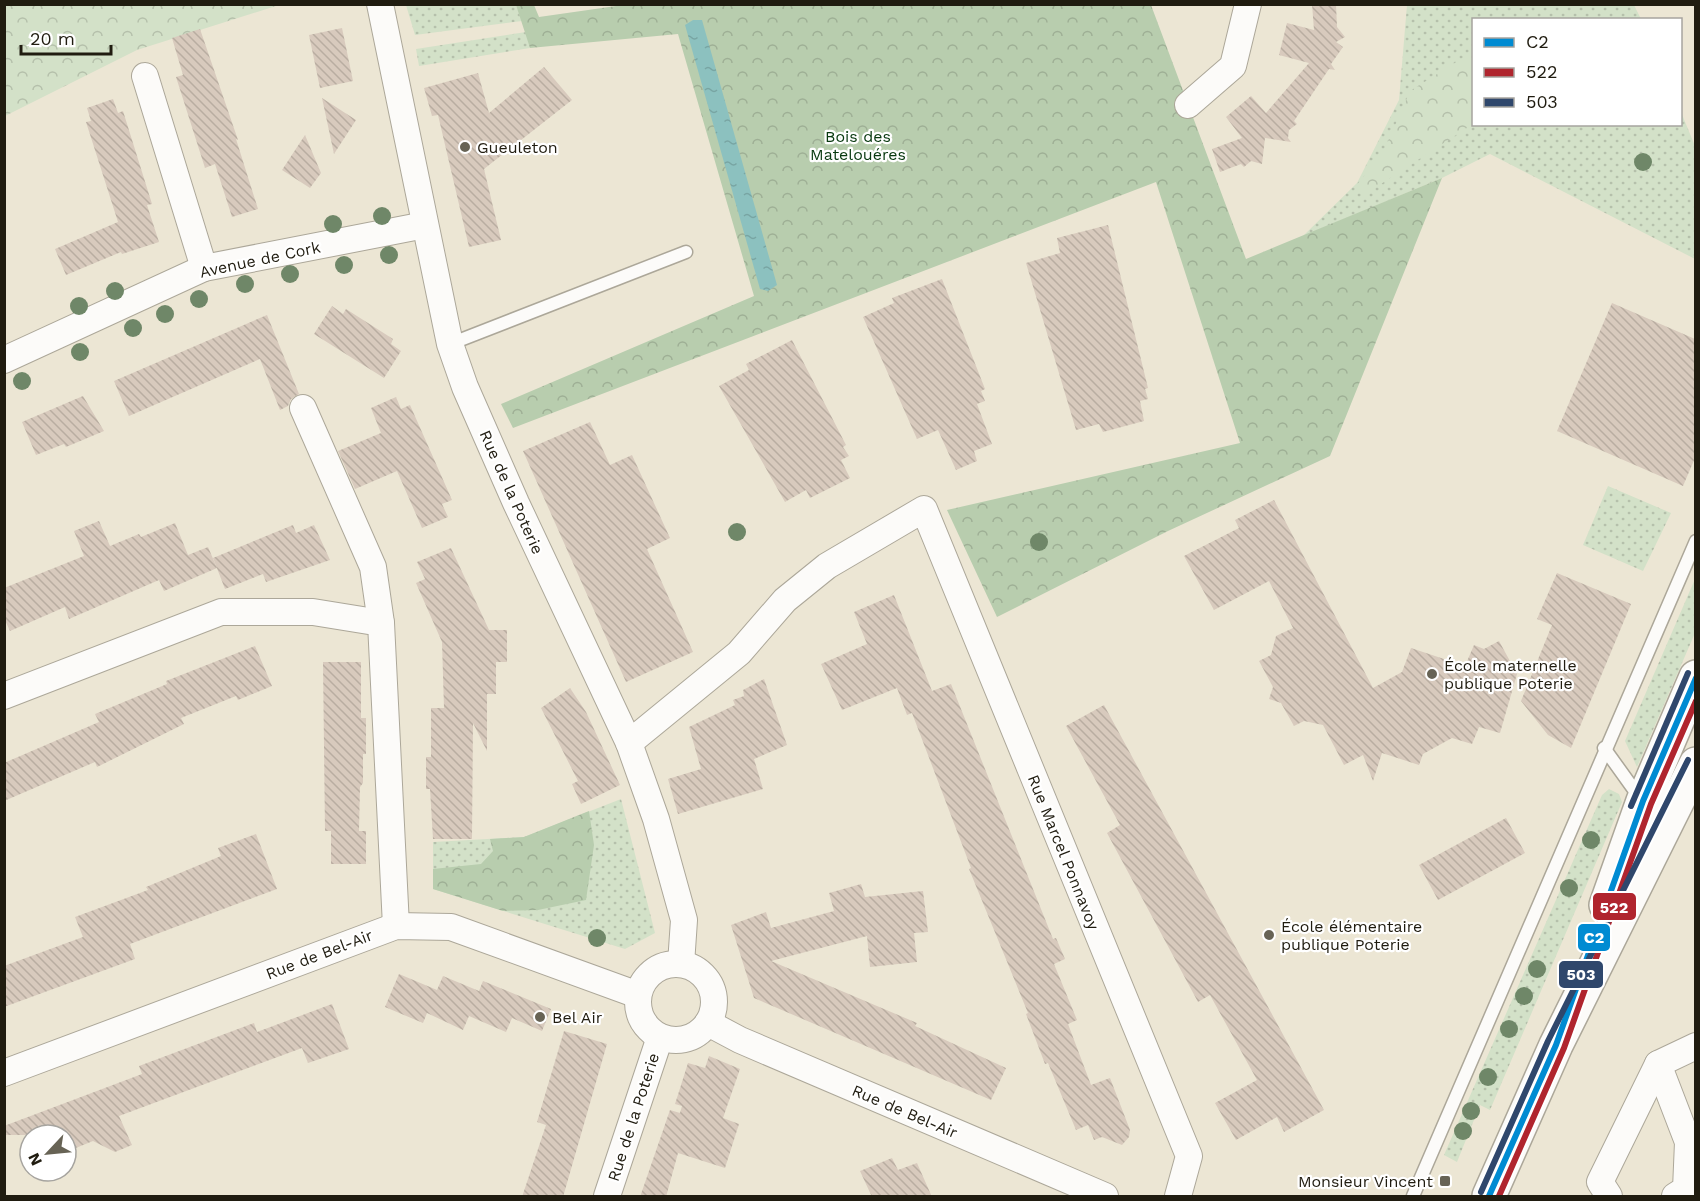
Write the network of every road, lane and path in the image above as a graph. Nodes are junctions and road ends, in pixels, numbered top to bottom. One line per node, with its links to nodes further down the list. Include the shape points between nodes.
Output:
1 (380, 4): 5 (street, Rue de la Poterie)
2 (1248, 4): 4 (street, via 1233,66)
3 (145, 76): 7 (street)
4 (1188, 105)
5 (425, 225): 7 (street, Avenue de Cork); 8 (street, Rue de la Poterie)
6 (686, 252): 8 (lane)
7 (204, 268): 9 (street, Avenue de Cork)
8 (450, 344): 15 (street, Rue de la Poterie, via 516,503)
9 (4, 360)
10 (303, 408): 12 (street, via 374,567)
11 (1695, 541): 16 (lane)
12 (381, 623): 14 (street, via 313,612 221,612); 19 (street)
13 (1695, 677): 18 (main road)
14 (4, 696)
15 (628, 743): 20 (street, Rue de la Poterie, via 656,819 684,920); 30 (street, Rue Marcel Ponnavoy, via 739,653 785,600 827,566 924,509 1189,1156)
16 (1604, 748): 18 (lane); 31 (lane)
17 (1695, 764): 24 (main road)
18 (1642, 801): 24 (main road)
19 (396, 926): 21 (street, Rue de Bel-Air, via 450,927); 27 (street, Rue de Bel-Air)
20 (681, 964): 21 (street, via 669,964 649,975); 22 (street, via 704,975 711,986 713,1011)
21 (638, 995): 23 (street, via 642,1020)
22 (708, 1023): 23 (street, via 701,1031 681,1040); 29 (street, Rue de Bel-Air)
23 (660, 1037): 28 (street, Rue de la Poterie)
24 (1556, 1045): 32 (main road)
25 (1695, 1046): 26 (street)
26 (1658, 1064): 33 (street, via 1600,1182); 34 (street, via 1688,1142 1686,1189)
27 (4, 1073)
28 (607, 1197)
29 (1105, 1197)
30 (1178, 1197)
31 (1413, 1197)
32 (1490, 1197)
33 (1610, 1197)
34 (1675, 1197)

